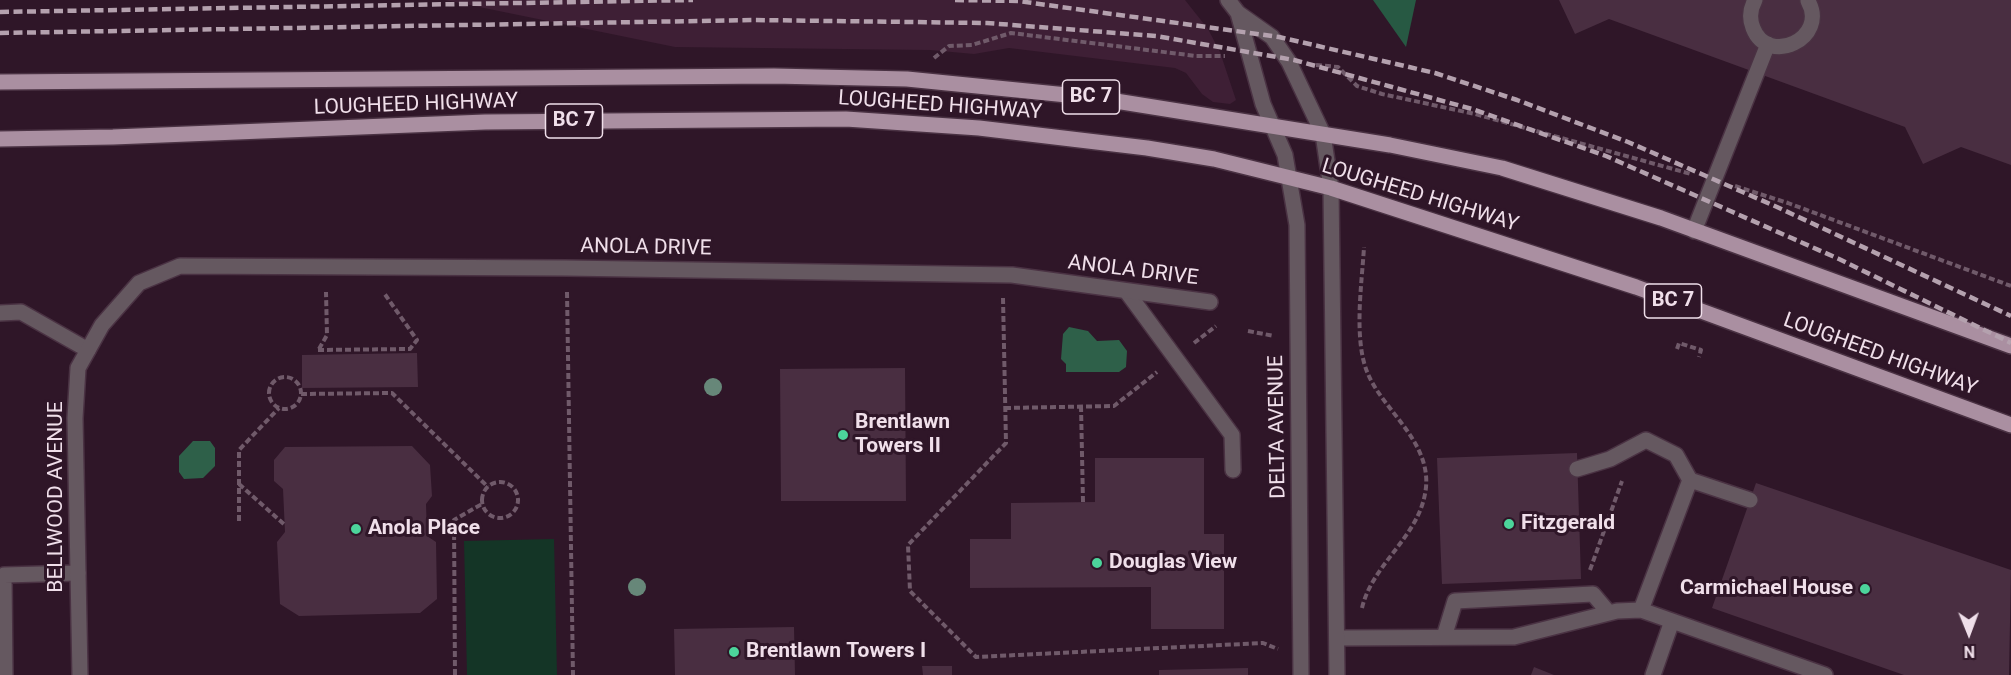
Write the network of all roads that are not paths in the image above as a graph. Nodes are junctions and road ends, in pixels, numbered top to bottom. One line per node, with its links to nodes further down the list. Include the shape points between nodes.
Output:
1 (1228, 0): 4 (street)
2 (1755, 0): 5 (street, via 1751,22 1754,32)
3 (1808, 1): 5 (street, via 1812,14 1806,34 1789,46)
4 (1238, 13): 7 (street, DELTA AVENUE, via 1256,81); 8 (street, via 1272,37 1289,62)
5 (1768, 44): 12 (street)
6 (0, 82): 7 (main road, LOUGHEED HIGHWAY / BC 7, via 774,76 907,79 1097,98)
7 (1274, 126): 8 (main road, LOUGHEED HIGHWAY / BC 7); 10 (street, DELTA AVENUE)
8 (1323, 134): 11 (street); 12 (main road, LOUGHEED HIGHWAY / BC 7, via 1477,162)
9 (0, 139): 10 (main road, LOUGHEED HIGHWAY / BC 7, via 485,122 846,119 1071,137 1214,159)
10 (1292, 179): 11 (main road, LOUGHEED HIGHWAY / BC 7); 32 (street, DELTA AVENUE, via 1297,225)
11 (1331, 188): 19 (main road, LOUGHEED HIGHWAY / BC 7, via 1636,287); 29 (street)
12 (1694, 231): 17 (main road, LOUGHEED HIGHWAY / BC 7)
13 (1127, 292): 14 (street, ANOLA DRIVE); 16 (street, ANOLA DRIVE, via 1012,275 180,266 139,283); 21 (street, via 1232,435)
14 (1210, 302)
15 (0, 313): 18 (street, via 21,312)
16 (102, 325): 18 (street, BELLWOOD AVENUE)
17 (2011, 346)
18 (88, 350): 24 (street, BELLWOOD AVENUE, via 78,368 75,418)
19 (2011, 425)
20 (1577, 469): 22 (street, via 1610,459 1646,440 1676,455)
21 (1233, 470)
22 (1690, 480): 23 (street); 25 (street)
23 (1750, 500)
24 (78, 573): 30 (street, via 4,575); 31 (street, BELLWOOD AVENUE)
25 (1641, 610): 26 (street); 27 (street)
26 (1609, 614): 28 (street, via 1514,637); 28 (street, via 1593,594 1455,600)
27 (1672, 621): 34 (street); 35 (street)
28 (1444, 637): 29 (street)
29 (1338, 638): 33 (street)
30 (5, 675)
31 (80, 675)
32 (1301, 675)
33 (1338, 675)
34 (1653, 675)
35 (1825, 675)

